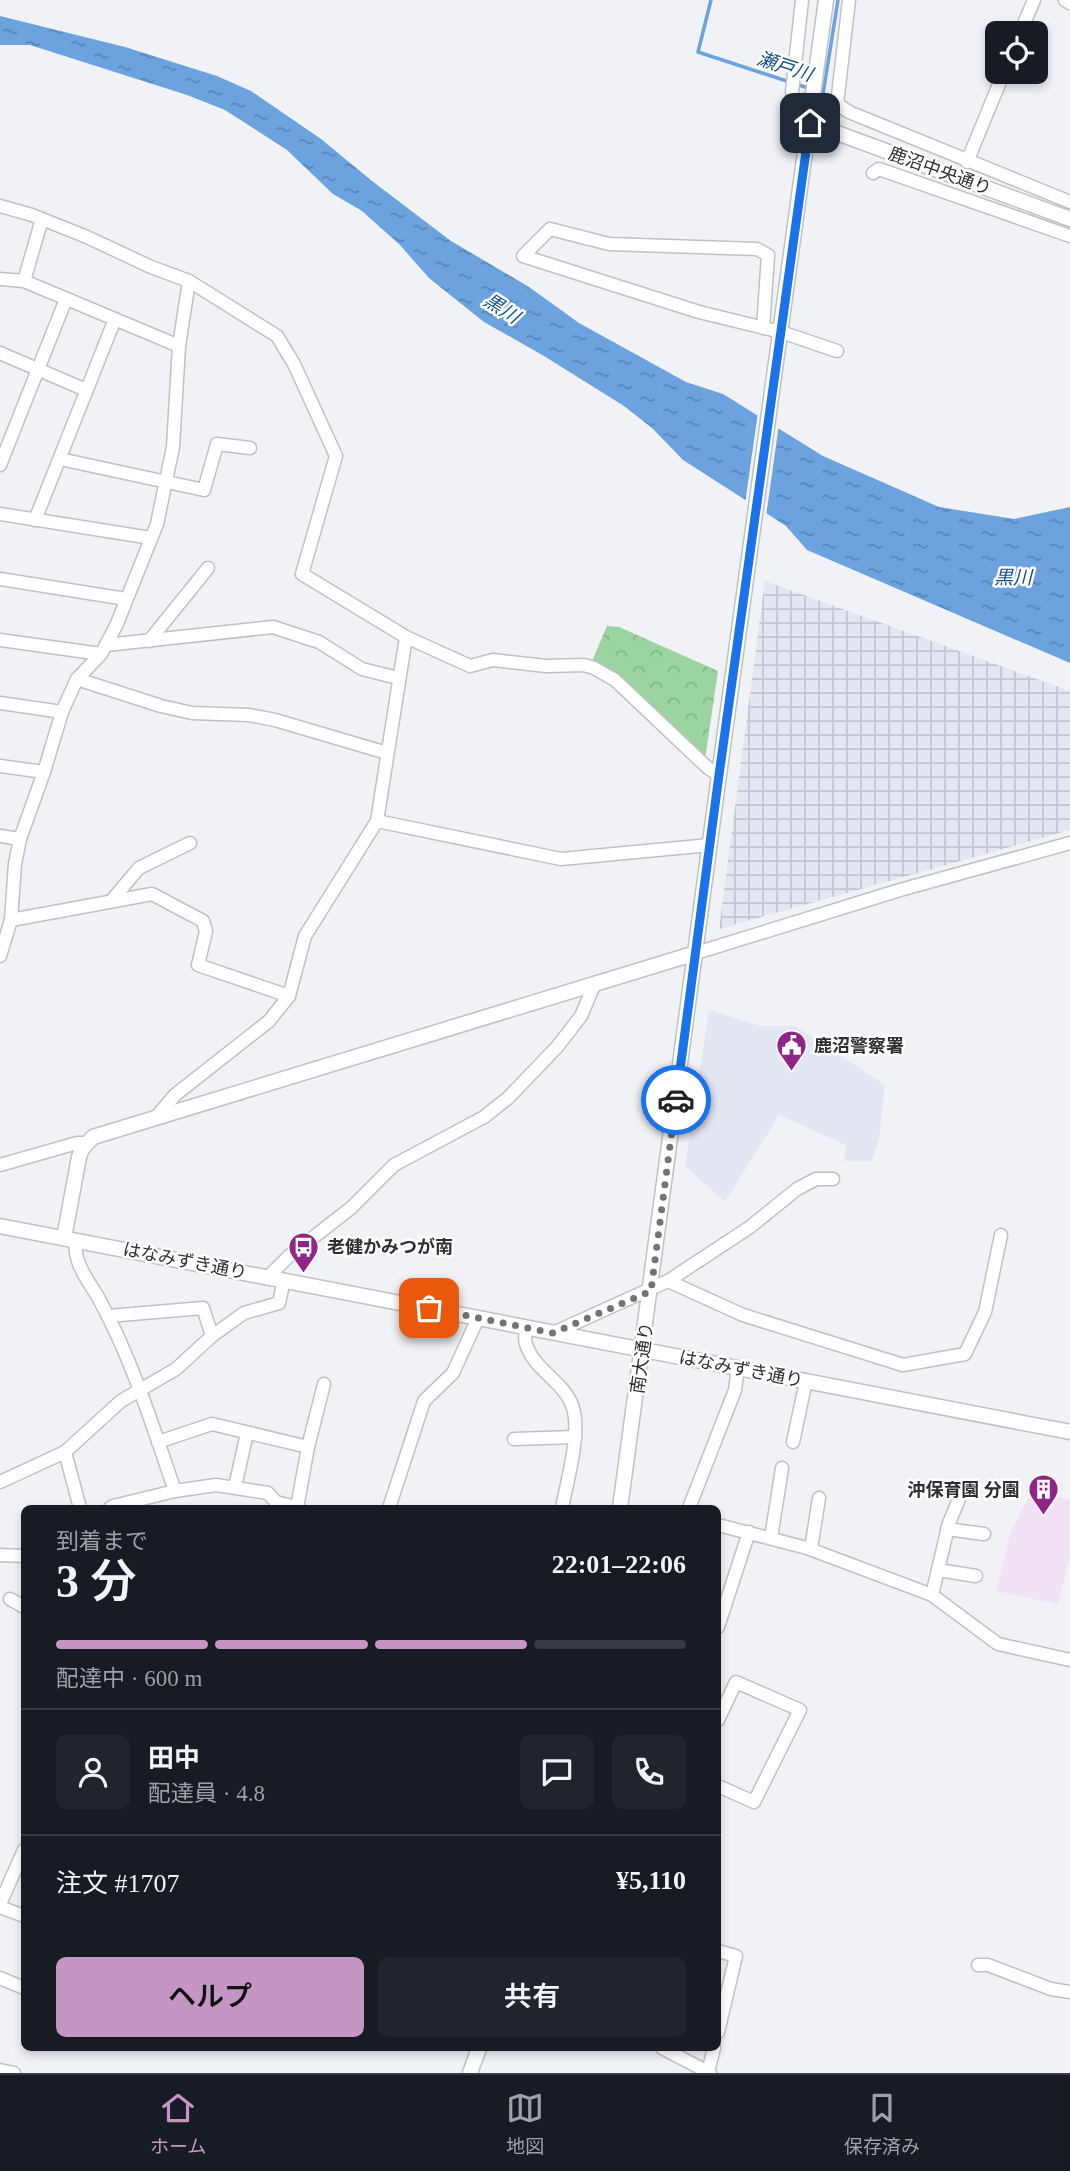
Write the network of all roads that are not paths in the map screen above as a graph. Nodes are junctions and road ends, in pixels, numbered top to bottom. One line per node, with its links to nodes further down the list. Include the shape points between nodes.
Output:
1 (802, 0): 9 (street)
2 (826, 0): 10 (street, 南大通り)
3 (849, 0): 11 (street, via 837,104)
4 (1034, 0): 7 (street)
5 (1065, 0): 6 (street)
6 (1070, 3)
7 (1025, 21)
8 (999, 84): 13 (street)
9 (792, 92)
10 (810, 123): 12 (street, 鹿沼中央通り); 28 (street, 南大通り)
11 (908, 137): 12 (street); 13 (street)
12 (902, 157): 15 (street); 18 (street, 鹿沼中央通り)
13 (968, 162): 16 (street)
14 (873, 173): 15 (street, via 879,169)
15 (896, 175): 20 (street)
16 (1068, 202): 18 (street)
17 (0, 206): 19 (street)
18 (1065, 217): 20 (street)
19 (42, 219): 23 (street); 24 (street)
20 (1056, 230): 21 (street)
21 (1070, 236)
22 (0, 279): 23 (street)
23 (24, 281): 25 (street)
24 (189, 281): 29 (street); 45 (street, via 277,336 336,456 302,575)
25 (66, 299): 26 (street); 32 (street)
26 (115, 319): 29 (street); 33 (street)
27 (762, 328): 27 (street, via 699,312 523,256 551,229 609,244 757,249 768,255); 28 (street)
28 (780, 337): 30 (street); 56 (street, 南大通り)
29 (179, 346): 38 (street, via 173,447)
30 (837, 351)
31 (0, 353): 32 (street)
32 (37, 369): 33 (street); 34 (street)
33 (86, 390): 36 (street)
34 (4, 442): 37 (street)
35 (250, 448): 38 (street, via 217,444 204,490)
36 (60, 459): 38 (street); 40 (street)
37 (0, 465)
38 (166, 481): 41 (street)
39 (0, 514): 40 (street)
40 (35, 520): 41 (street)
41 (151, 538): 44 (street)
42 (208, 568): 47 (street)
43 (0, 579): 44 (street)
44 (127, 599): 48 (street)
45 (406, 637): 50 (street); 56 (street, via 470,666 493,660 594,668 615,680)
46 (0, 640): 48 (street)
47 (149, 641): 48 (street); 50 (street, via 272,627 319,642 362,668)
48 (104, 649): 49 (street)
49 (77, 678): 52 (street); 53 (street, via 161,706 275,720)
50 (398, 678): 53 (street)
51 (0, 702): 52 (street)
52 (62, 712): 55 (street)
53 (387, 753): 57 (street)
54 (0, 766): 55 (street)
55 (44, 772): 59 (street)
56 (719, 775): 62 (street, 南大通り)
57 (377, 821): 62 (street, via 561,859); 68 (street, via 305,936)
58 (0, 836): 59 (street)
59 (20, 839): 64 (street)
60 (190, 843): 63 (street, via 139,868)
61 (1070, 843): 65 (street)
62 (710, 845): 65 (street, 南大通り)
63 (112, 900): 64 (street); 68 (street, via 152,894 203,921 206,931 198,965)
64 (11, 920): 66 (street)
65 (696, 953): 67 (street); 79 (street, 南大通り)
66 (0, 956)
67 (595, 983): 69 (street); 76 (street, via 582,1016 508,1098 484,1117 394,1165 351,1208)
68 (289, 996): 69 (street, via 269,1021 174,1095)
69 (157, 1116): 70 (street, via 102,1133)
70 (86, 1143): 71 (street); 75 (street, via 79,1157)
71 (0, 1165)
72 (833, 1179): 78 (street, via 816,1180 797,1189 750,1227)
73 (0, 1226): 75 (street, はなみずき通り)
74 (1002, 1235): 78 (street, via 985,1312 965,1354 903,1364 743,1315)
75 (70, 1240): 76 (street, はなみずき通り); 80 (street)
76 (268, 1277): 77 (street, はなみずき通り)
77 (284, 1280): 81 (street, はなみずき通り); 84 (street, via 279,1303 244,1313)
78 (668, 1281): 79 (street)
79 (651, 1291): 83 (street); 85 (street, 南大通り)
80 (108, 1316): 84 (street, via 203,1308); 89 (street)
81 (478, 1318): 82 (street, はなみずき通り); 108 (street, via 453,1373 424,1401)
82 (526, 1328): 83 (street, はなみずき通り); 92 (street, via 525,1344 573,1406)
83 (553, 1333): 85 (street, はなみずき通り)
84 (212, 1336): 89 (street, via 176,1369)
85 (643, 1350): 86 (street, はなみずき通り); 110 (street, 南大通り)
86 (738, 1368): 87 (street, はなみずき通り); 111 (street, via 736,1390)
87 (806, 1381): 90 (street, はなみずき通り); 95 (street)
88 (324, 1384): 96 (street)
89 (139, 1390): 94 (street); 97 (street)
90 (1070, 1432)
91 (247, 1433): 94 (street, via 212,1424); 96 (street); 100 (street)
92 (575, 1437): 93 (street); 109 (street)
93 (514, 1439)
94 (158, 1442): 101 (street)
95 (793, 1442)
96 (308, 1447): 107 (street)
97 (65, 1452): 99 (street); 104 (street)
98 (782, 1468): 116 (street)
99 (0, 1482)
100 (235, 1487): 101 (street); 106 (street, via 268,1493)
101 (175, 1491): 105 (street)
102 (818, 1498): 117 (street)
103 (959, 1499): 113 (street)
104 (79, 1505)
105 (117, 1505)
106 (273, 1505)
107 (298, 1505)
108 (390, 1505)
109 (563, 1505)
110 (620, 1505)
111 (690, 1505)
112 (721, 1526): 114 (street)
113 (947, 1529): 115 (street); 120 (street)
114 (749, 1532): 116 (street); 125 (street)
115 (984, 1534)
116 (771, 1538): 117 (street)
117 (810, 1549): 122 (street)
118 (0, 1555): 119 (street)
119 (21, 1556)
120 (938, 1570): 121 (street); 122 (street)
121 (976, 1576)
122 (932, 1595): 126 (street, via 998,1644)
123 (10, 1599): 124 (street)
124 (21, 1605)
125 (721, 1619)
126 (1070, 1660)
127 (721, 1714): 128 (street, via 736,1682 800,1710 754,1802)
128 (721, 1787)
129 (21, 1857): 130 (street)
130 (0, 1905): 131 (street)
131 (21, 1915)
132 (721, 1952): 137 (street, via 736,1956)
133 (978, 1965): 136 (street)
134 (0, 1978): 135 (street)
135 (21, 1987)
136 (1070, 1992)
137 (721, 2019)
138 (478, 2051): 144 (street)
139 (669, 2051): 142 (street)
140 (713, 2051): 142 (street)
141 (0, 2070): 143 (street)
142 (709, 2072)
143 (13, 2073)
144 (470, 2073)

